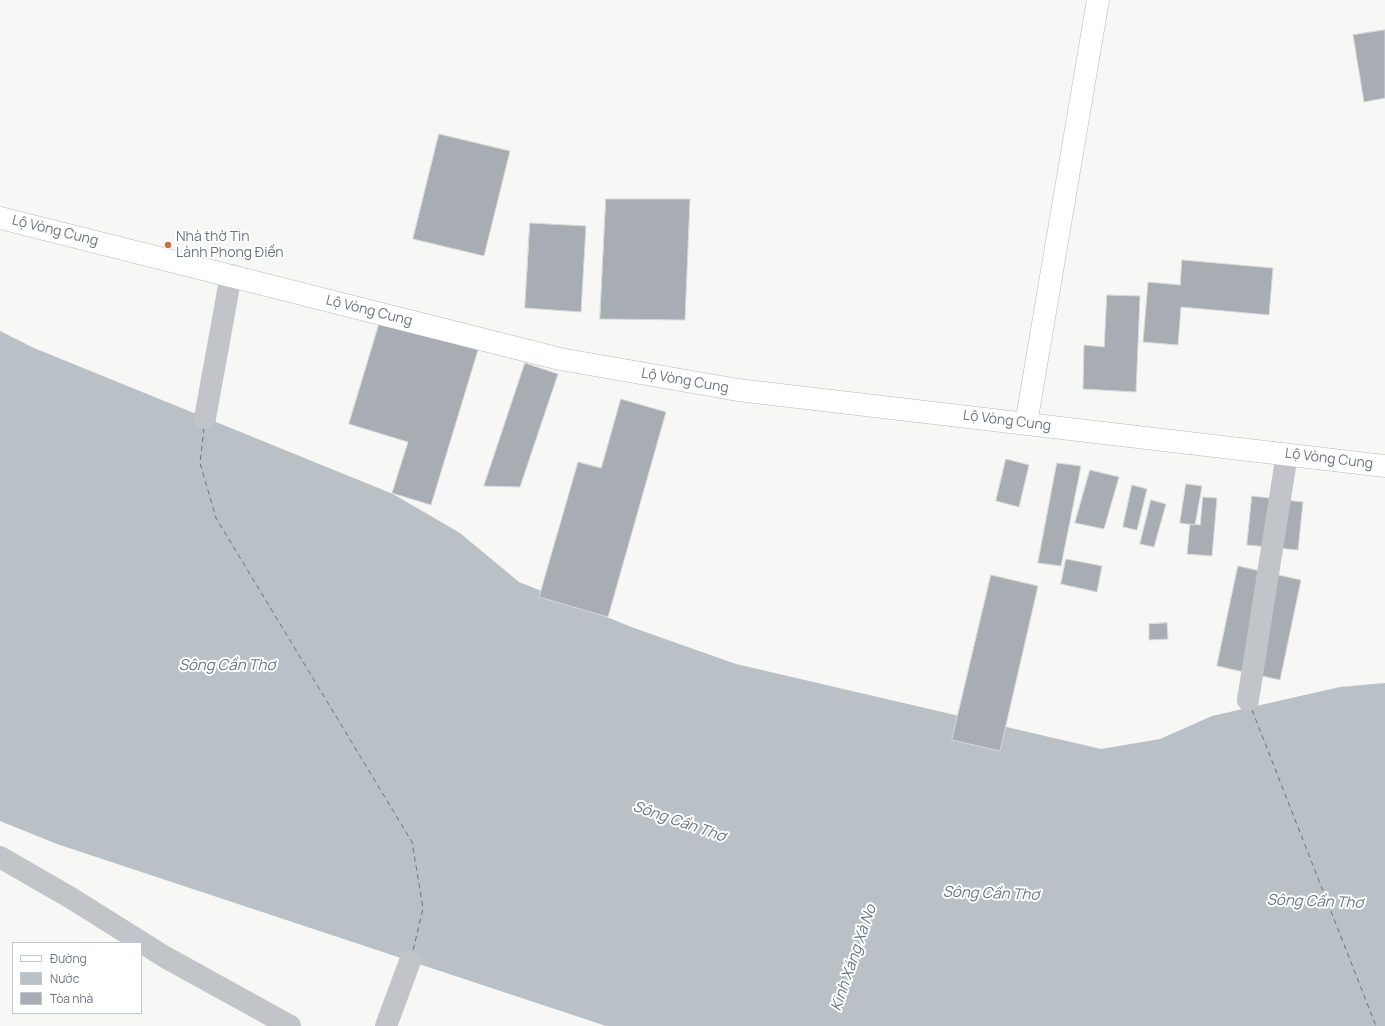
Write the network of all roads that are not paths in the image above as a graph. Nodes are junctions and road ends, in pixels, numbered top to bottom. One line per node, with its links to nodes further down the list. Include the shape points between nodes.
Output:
1 (1098, 0): 5 (main road)
2 (0, 218): 3 (main road, Lộ Vòng Cung)
3 (231, 276): 4 (street); 5 (main road, Lộ Vòng Cung, via 560,359 738,390)
4 (205, 418)
5 (1026, 424): 6 (main road, Lộ Vòng Cung)
6 (1287, 454): 7 (main road, Lộ Vòng Cung); 8 (street)
7 (1385, 466)
8 (1248, 700)
9 (0, 857): 10 (street)
10 (141, 942)
11 (142, 943): 13 (street)
12 (410, 961): 14 (street)
13 (290, 1026)
14 (386, 1026)

